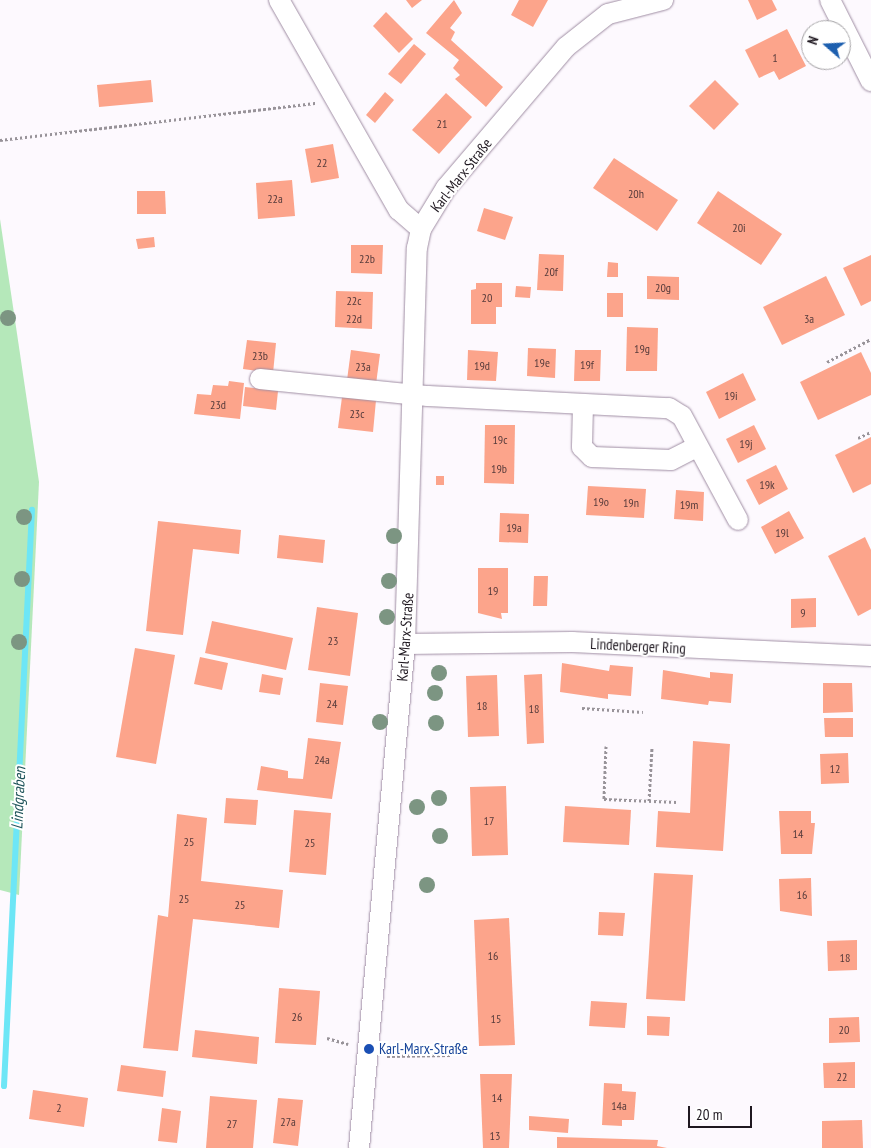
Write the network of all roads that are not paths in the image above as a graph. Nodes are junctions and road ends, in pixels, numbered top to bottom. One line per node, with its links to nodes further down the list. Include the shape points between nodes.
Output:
1 (279, 0): 6 (street, via 399,210)
2 (664, 0): 4 (street)
3 (830, 0): 5 (street)
4 (606, 7): 6 (street, Karl-Marx-Straße, via 566,47 446,188)
5 (871, 81)
6 (422, 229): 8 (street, Karl-Marx-Straße, via 417,248)
7 (260, 378): 8 (street)
8 (413, 395): 9 (street); 12 (street, Karl-Marx-Straße)
9 (582, 405): 10 (street, via 669,408 682,416); 10 (street, via 582,447 592,456 671,460)
10 (698, 446): 11 (street)
11 (738, 520)
12 (405, 644): 13 (street, Lindenberger Ring, via 572,642); 14 (street, Karl-Marx-Straße)
13 (871, 656)
14 (360, 1148)

